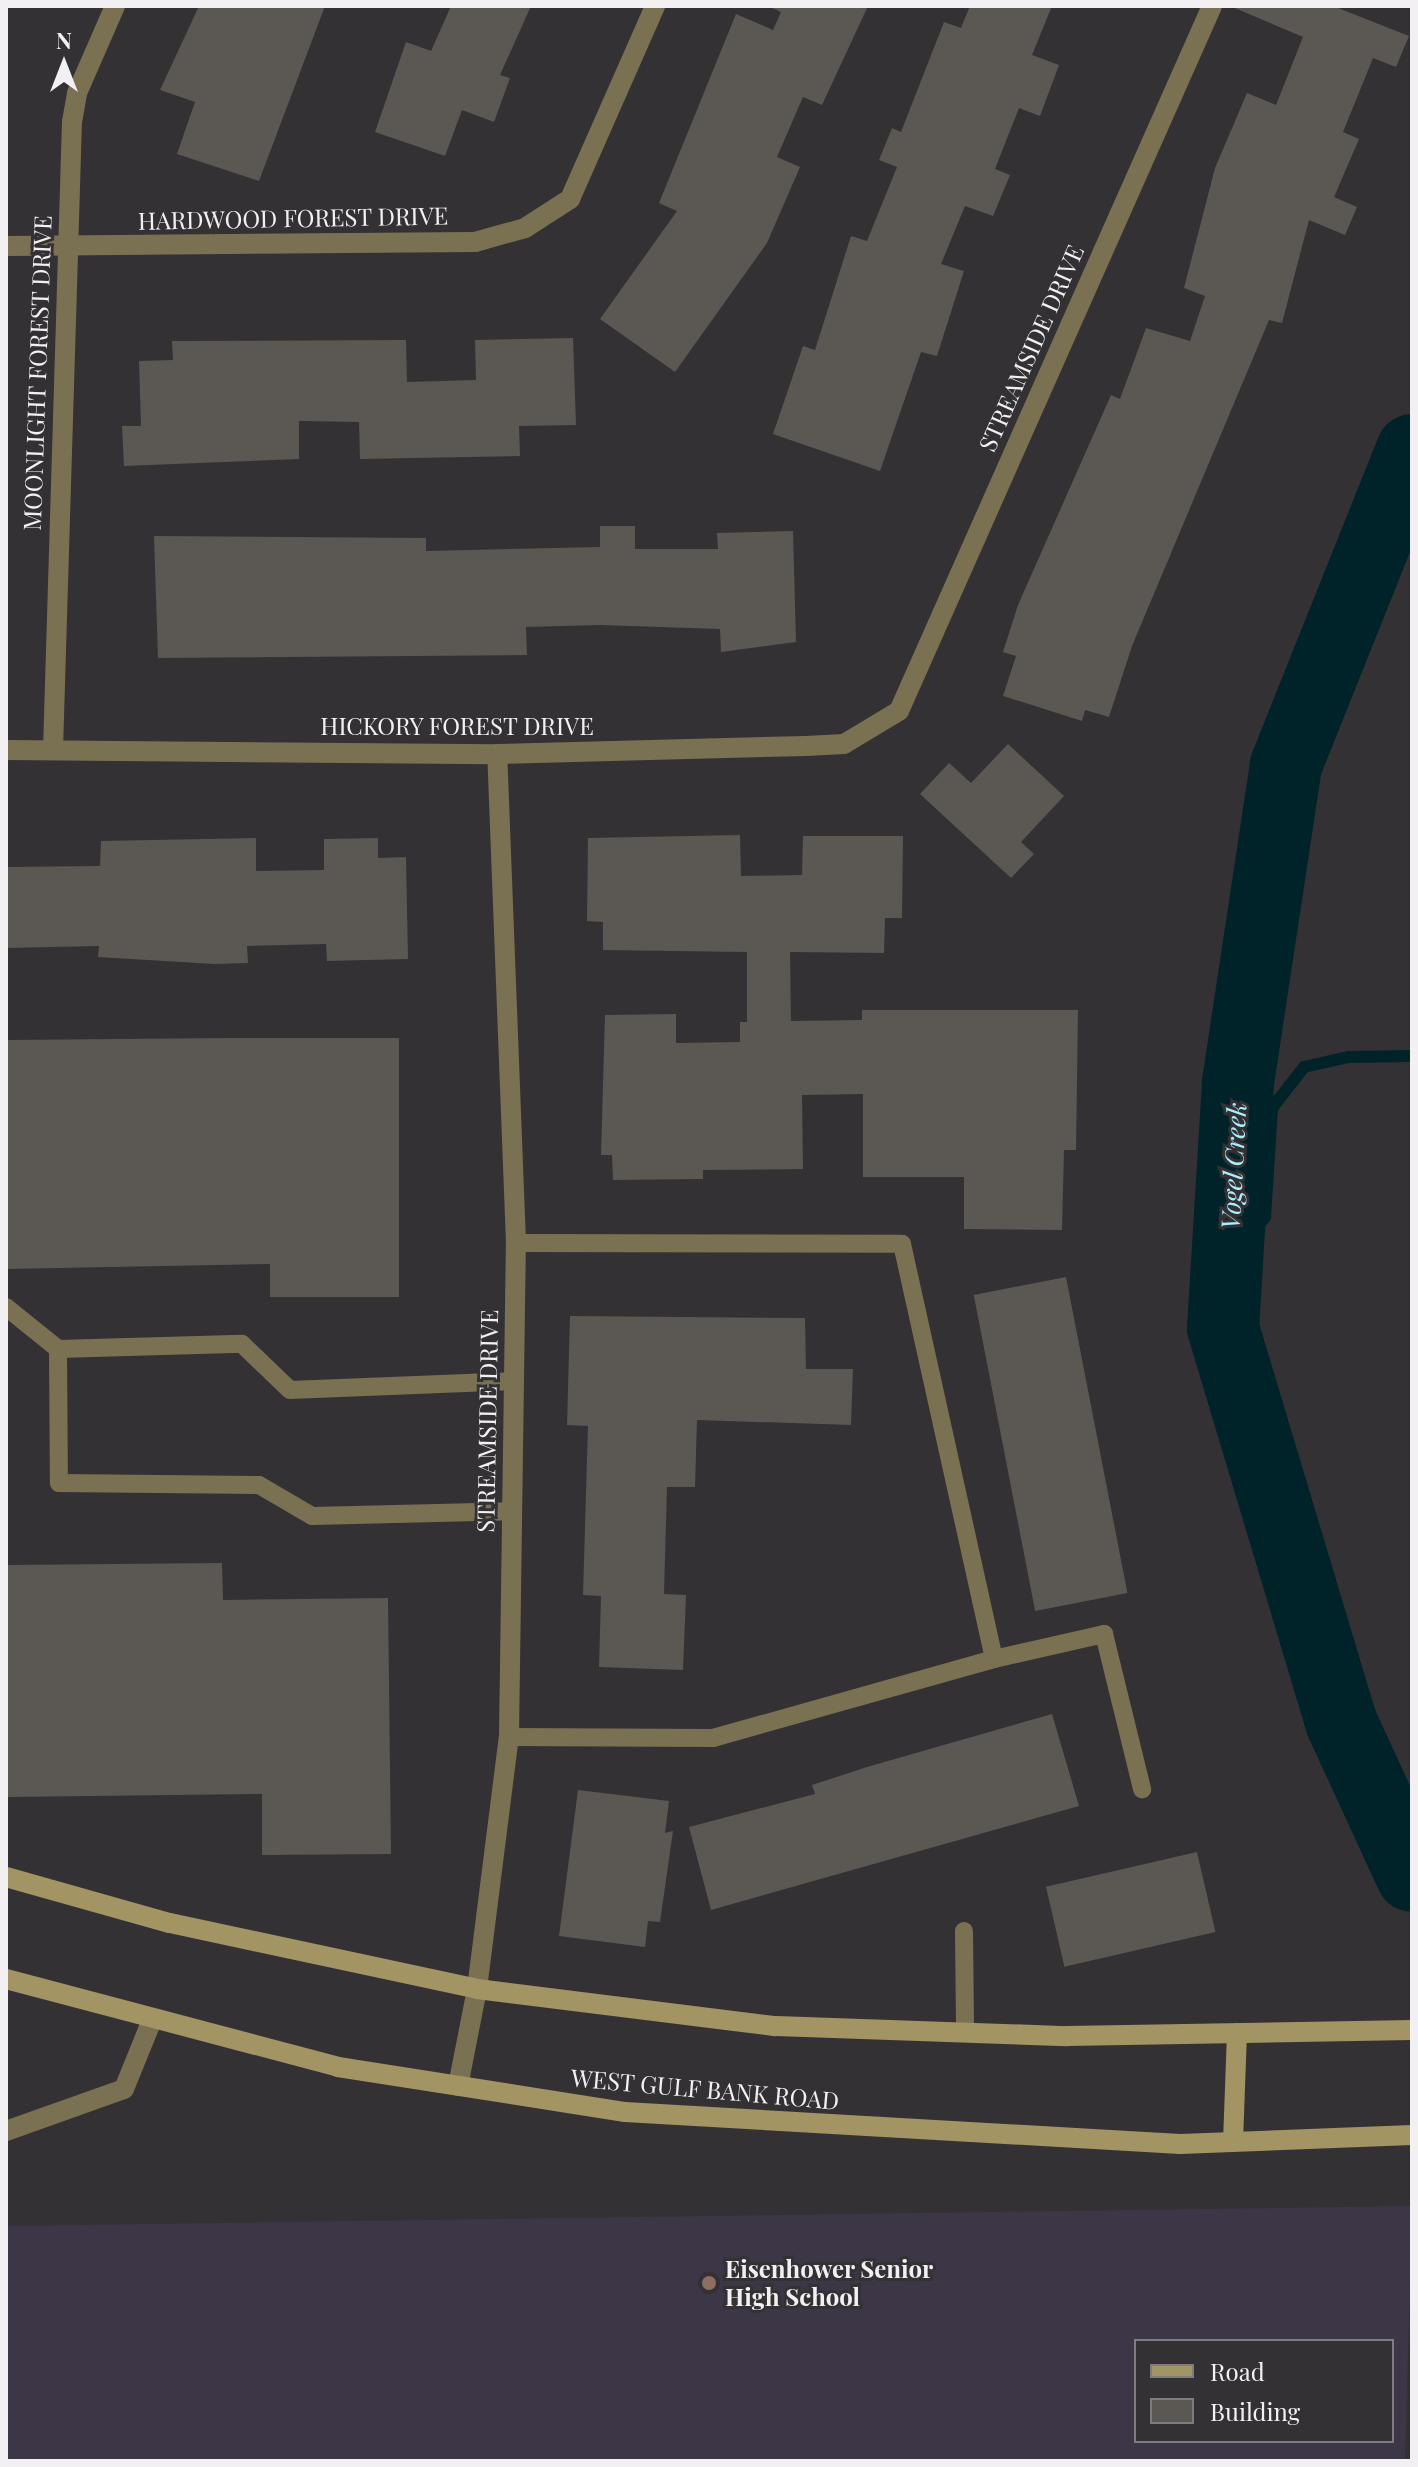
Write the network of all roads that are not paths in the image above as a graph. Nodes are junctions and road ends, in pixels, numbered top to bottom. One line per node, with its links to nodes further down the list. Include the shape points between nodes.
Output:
1 (115, 6): 5 (street, MOONLIGHT FOREST DRIVE, via 77,93)
2 (655, 6): 5 (street, HARDWOOD FOREST DRIVE, via 570,199 525,228 475,242)
3 (1212, 6): 6 (street, STREAMSIDE DRIVE)
4 (6, 246): 5 (street, HARDWOOD FOREST DRIVE)
5 (65, 246): 8 (street, MOONLIGHT FOREST DRIVE)
6 (899, 711): 9 (street, HICKORY FOREST DRIVE, via 844,744)
7 (6, 750): 8 (street, HICKORY FOREST DRIVE)
8 (53, 750): 9 (street, HICKORY FOREST DRIVE)
9 (497, 754): 10 (street, STREAMSIDE DRIVE)
10 (516, 1243): 13 (street, STREAMSIDE DRIVE); 15 (lane, via 902,1244)
11 (6, 1307): 12 (lane)
12 (58, 1349): 13 (lane, via 242,1344 290,1390); 14 (lane, via 59,1483 259,1485 312,1516)
13 (514, 1381): 14 (street, STREAMSIDE DRIVE)
14 (512, 1511): 16 (street, STREAMSIDE DRIVE)
15 (994, 1659): 16 (lane, via 713,1738); 17 (lane, via 1104,1634)
16 (509, 1737): 21 (street, STREAMSIDE DRIVE)
17 (1142, 1789)
18 (6, 1877): 21 (main road, via 170,1923)
19 (964, 1931): 24 (lane)
20 (6, 1979): 22 (main road, WEST GULF BANK ROAD)
21 (477, 1989): 24 (main road, via 776,2026); 26 (street, STREAMSIDE DRIVE)
22 (152, 2020): 26 (main road, WEST GULF BANK ROAD, via 338,2067); 27 (street, via 124,2089)
23 (1412, 2030): 25 (main road)
24 (965, 2033): 25 (main road)
25 (1237, 2033): 29 (main road)
26 (458, 2086): 29 (main road, WEST GULF BANK ROAD, via 671,2116 914,2133)
27 (6, 2131)
28 (1412, 2135): 29 (main road, WEST GULF BANK ROAD)
29 (1233, 2142)

